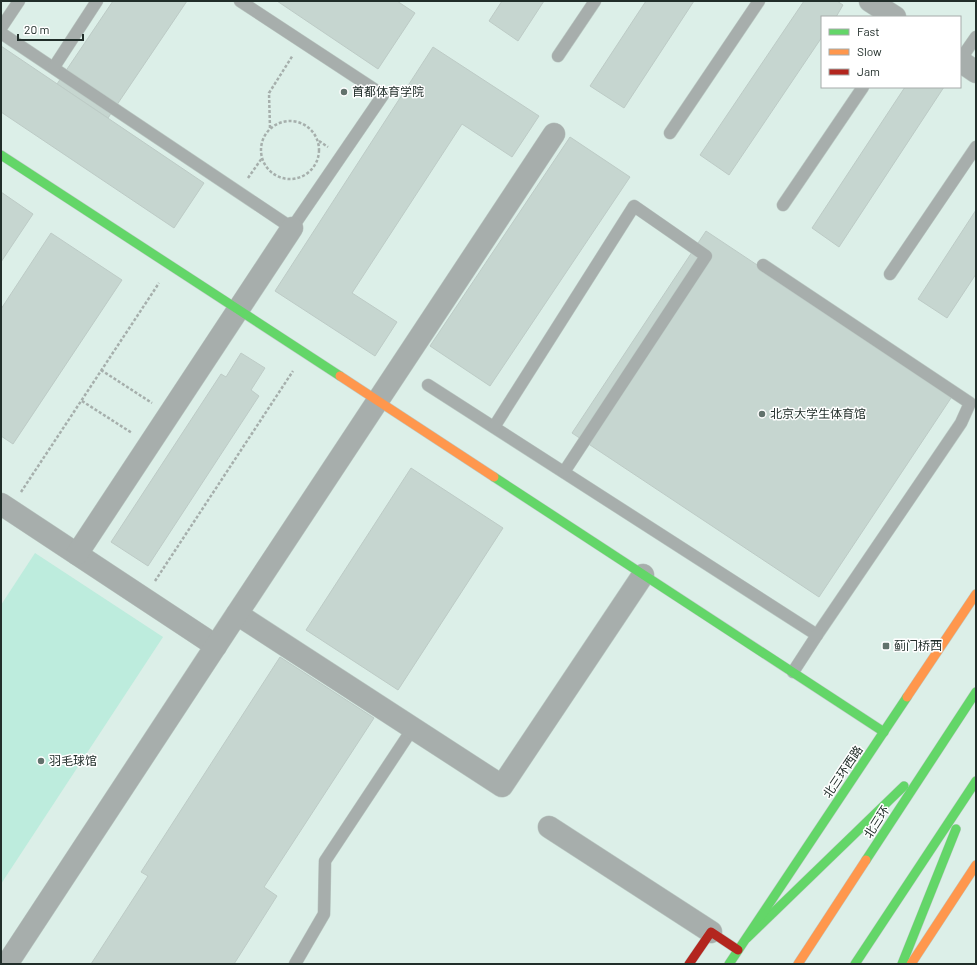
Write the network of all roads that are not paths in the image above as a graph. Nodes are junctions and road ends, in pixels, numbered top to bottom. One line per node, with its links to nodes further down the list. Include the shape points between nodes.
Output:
1 (19, 1): 8 (lane)
2 (97, 1): 14 (lane)
3 (240, 1): 22 (lane, via 383,94)
4 (595, 1): 11 (lane)
5 (759, 1): 17 (lane)
6 (870, 1): 7 (street)
7 (893, 16)
8 (1, 28)
9 (1, 33): 14 (lane)
10 (976, 37): 12 (lane)
11 (558, 56)
12 (961, 59)
13 (961, 61): 15 (street)
14 (54, 67): 22 (lane)
15 (976, 72)
16 (862, 88): 21 (lane)
17 (670, 133)
18 (554, 134): 27 (street)
19 (976, 147): 24 (lane)
20 (1, 155): 25 (main road)
21 (783, 205)
22 (292, 228): 25 (street)
23 (763, 265): 35 (lane, via 970,403 961,423)
24 (890, 274)
25 (237, 310): 27 (main road); 31 (street)
26 (428, 385): 28 (lane)
27 (376, 401): 32 (main road); 34 (street)
28 (494, 427): 29 (lane); 29 (lane, via 634,206 706,256)
29 (564, 472): 35 (lane)
30 (4, 512): 31 (street)
31 (77, 554): 36 (street)
32 (643, 575): 37 (main road); 39 (street, via 502,786)
33 (976, 594): 40 (main road, 北三环西路)
34 (238, 614): 36 (street); 39 (street)
35 (817, 635): 37 (lane)
36 (216, 646): 48 (street)
37 (792, 672): 40 (main road)
38 (976, 692): 41 (main road, 北三环)
39 (413, 728): 49 (lane, via 325,861 324,914)
40 (884, 732): 46 (main road, 北三环西路)
41 (932, 759): 46 (main road); 52 (main road, 北三环)
42 (974, 784): 53 (main road); 54 (main road)
43 (549, 827): 45 (street)
44 (976, 865): 55 (main road)
45 (711, 932): 47 (main road); 50 (main road)
46 (747, 938): 47 (main road, 北三环西路)
47 (738, 950): 51 (main road, 北三环西路)
48 (7, 964)
49 (294, 964)
50 (689, 964)
51 (729, 964)
52 (798, 964)
53 (855, 964)
54 (902, 964)
55 (911, 964)

